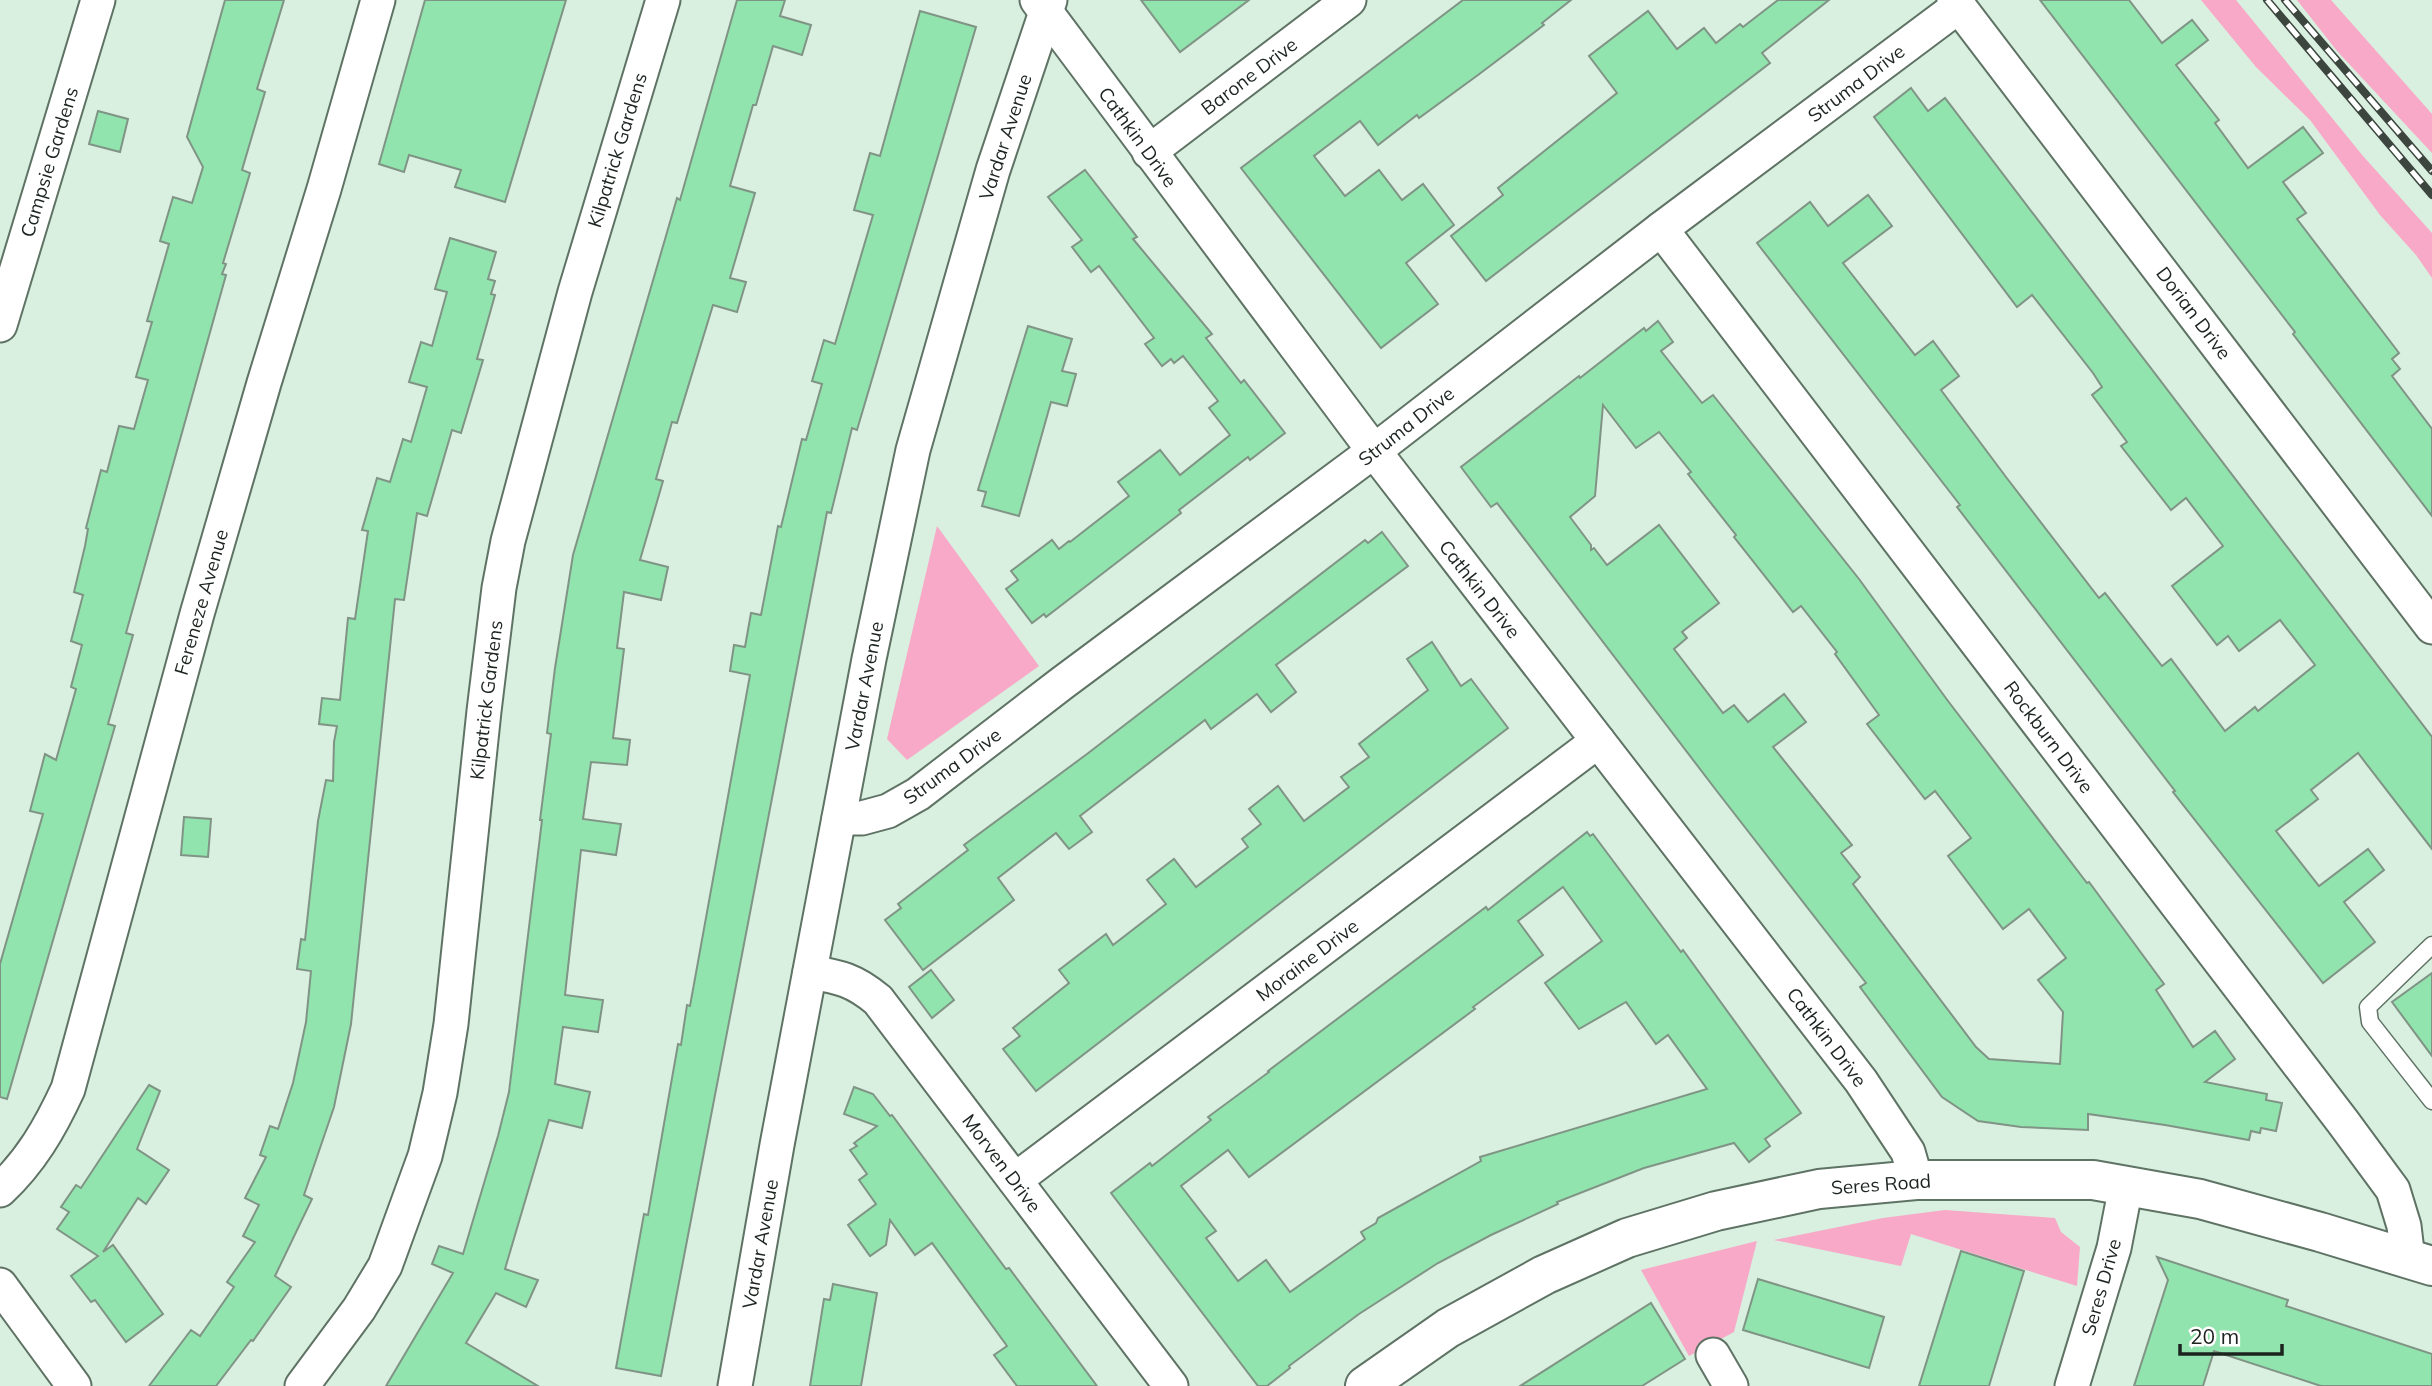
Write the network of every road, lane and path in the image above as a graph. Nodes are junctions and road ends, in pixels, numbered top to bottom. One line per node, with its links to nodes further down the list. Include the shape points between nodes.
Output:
1 (98, 0): 9 (street, Campsie Gardens)
2 (378, 0): 20 (street, Fereneze Avenue, via 197,614 68,1089 50,1129 22,1169)
3 (663, 0): 25 (street, Kilpatrick Gardens, via 575,292 508,541 484,711 452,1024 425,1156 385,1266 359,1310)
4 (1349, 0): 7 (street, Barone Drive)
5 (1956, 3): 8 (street, Struma Drive); 11 (street, Dorian Drive)
6 (1044, 4): 7 (street, Cathkin Drive); 13 (street, Vardar Avenue, via 913,450)
7 (1149, 152): 10 (street, Cathkin Drive)
8 (1661, 229): 10 (street, Struma Drive); 21 (street, Rockburn Drive, via 2393,1190)
9 (0, 325)
10 (1374, 452): 12 (street, Cathkin Drive); 13 (street, Struma Drive, via 918,794 875,815)
11 (2432, 627)
12 (1598, 741): 17 (street, Moraine Drive); 18 (street, Cathkin Drive, via 1861,1081 1908,1152)
13 (839, 818): 15 (street, Vardar Avenue)
14 (2432, 945): 16 (lane, via 2368,1007 2370,1022)
15 (810, 972): 17 (street, Morven Drive, via 843,977 878,1000); 26 (street, Vardar Avenue)
16 (2432, 1101)
17 (1016, 1180): 27 (street, Morven Drive)
18 (1916, 1180): 19 (street, Seres Road, via 2093,1181); 28 (street, Seres Road, via 1819,1189 1716,1211 1627,1238 1544,1275 1448,1328)
19 (2126, 1186): 21 (street, Seres Road, via 2200,1199); 30 (street, Seres Drive, via 2114,1248)
20 (0, 1190)
21 (2420, 1263)
22 (0, 1284): 24 (street)
23 (1713, 1355): 29 (street)
24 (75, 1386)
25 (302, 1386)
26 (735, 1386)
27 (1171, 1386)
28 (1365, 1386)
29 (1731, 1386)
30 (2072, 1386)

